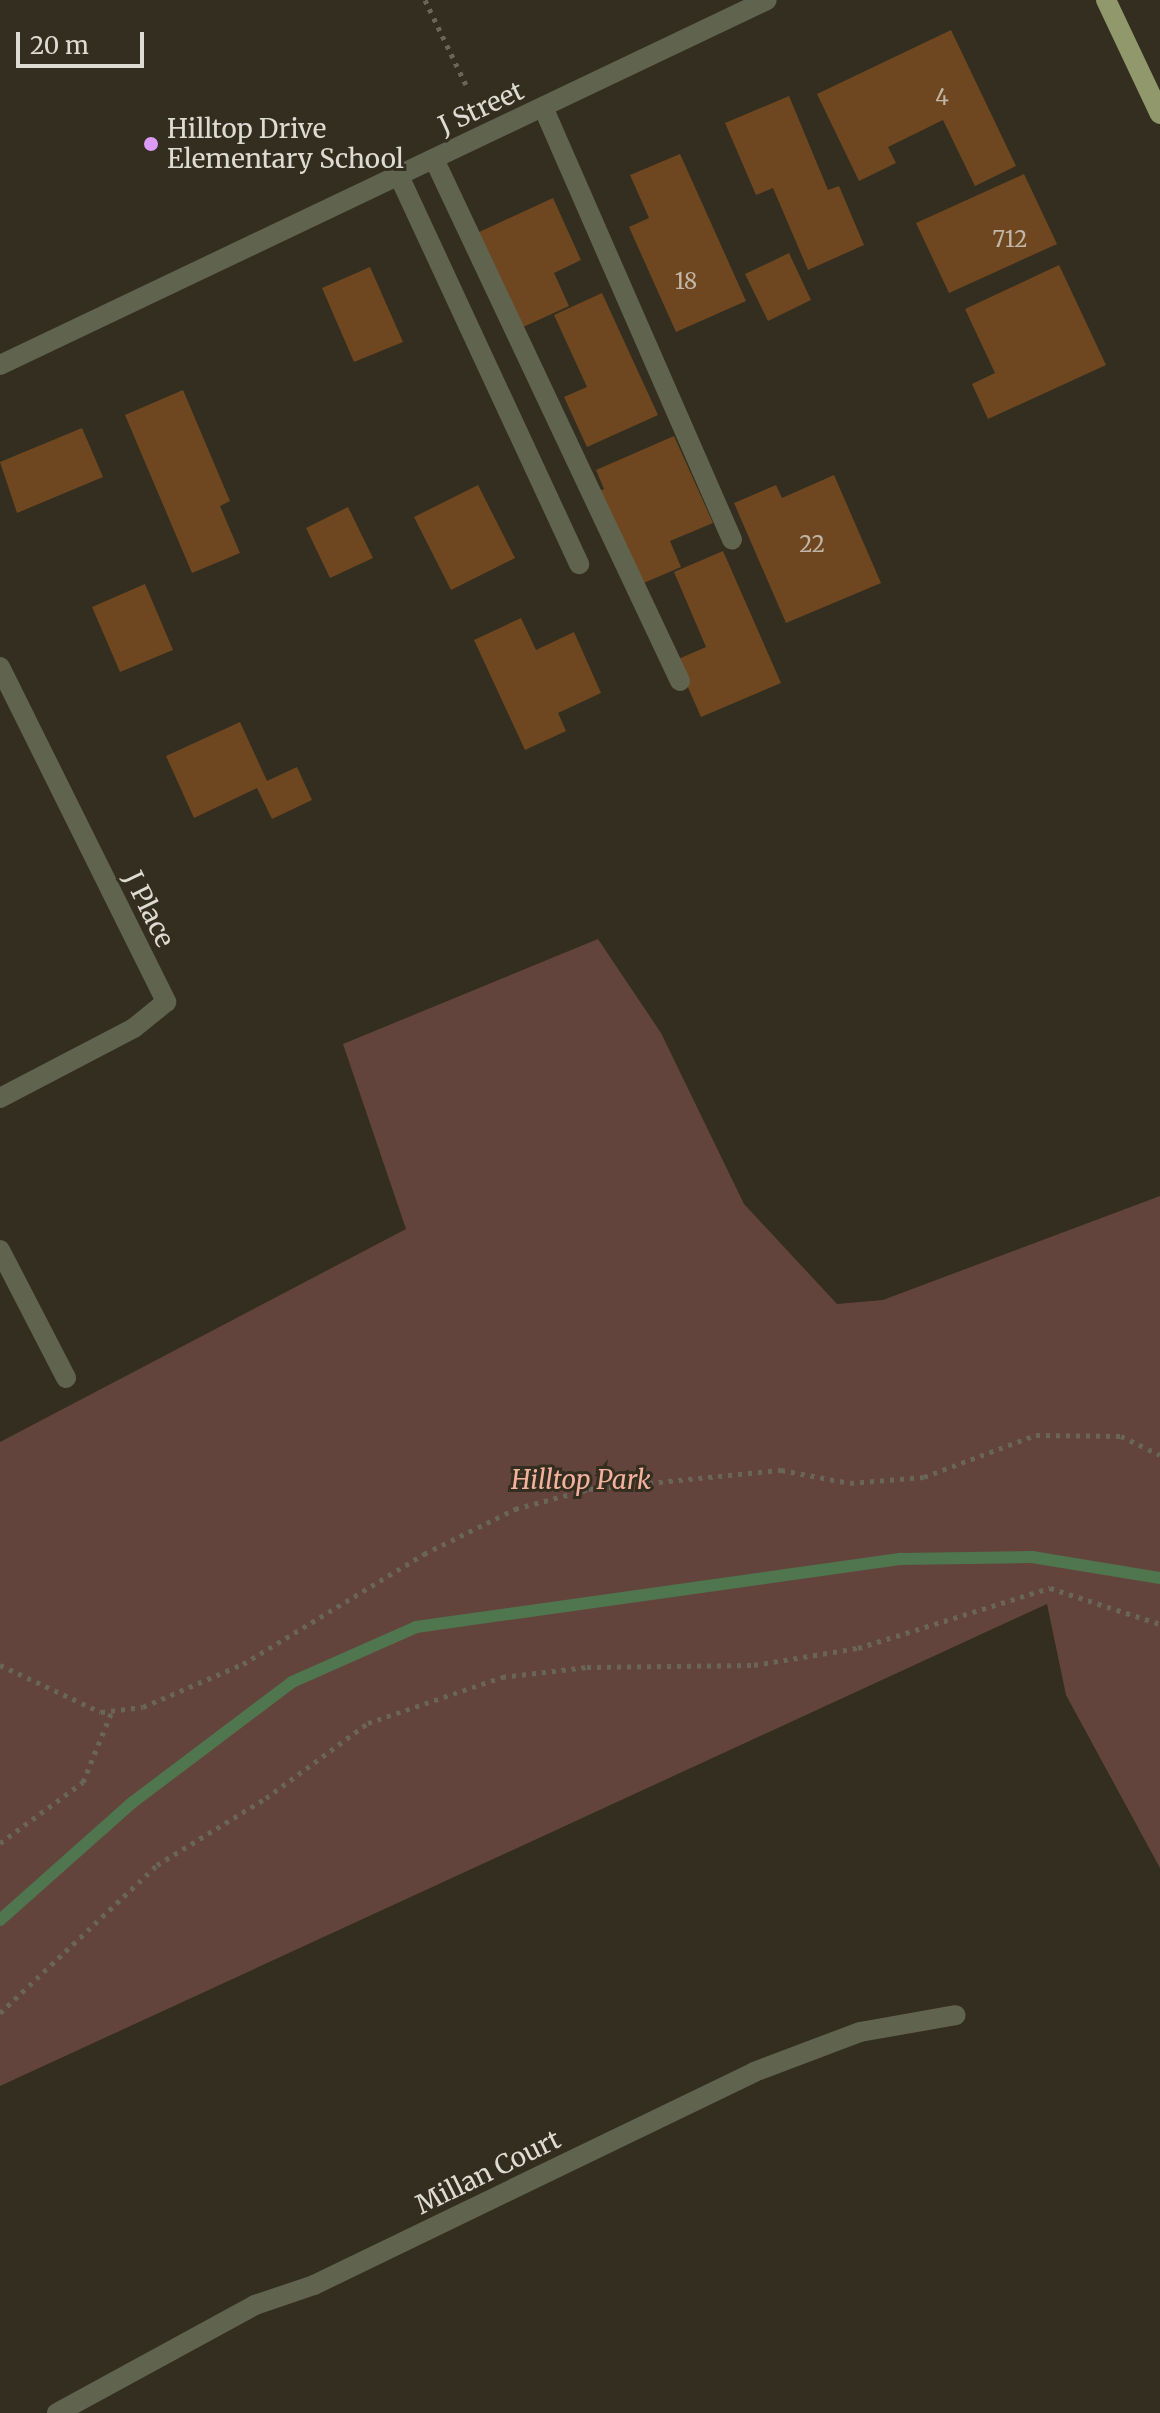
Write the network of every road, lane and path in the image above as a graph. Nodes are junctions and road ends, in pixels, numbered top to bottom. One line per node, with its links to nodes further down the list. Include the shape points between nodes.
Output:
1 (425, 0): 4 (path)
2 (767, 0): 5 (street, J Street)
3 (1106, 0): 6 (main road)
4 (466, 85)
5 (543, 107): 7 (street, J Street); 10 (street)
6 (1160, 114)
7 (434, 159): 8 (street, J Street); 13 (street)
8 (399, 176): 9 (street, J Street); 11 (street)
9 (0, 365)
10 (732, 540)
11 (579, 564)
12 (0, 667): 14 (street, J Place, via 166,1002 134,1028)
13 (680, 681)
14 (0, 1098)
15 (0, 1250): 16 (street)
16 (66, 1378)
17 (1160, 1455): 20 (path, via 1121,1436 1036,1435 924,1477 850,1483 781,1470 589,1489 515,1509 424,1554 243,1664 143,1707)
18 (1160, 1624): 22 (path, via 1050,1588 843,1651 754,1665 587,1667 487,1682 368,1723 266,1798 157,1865)
19 (0, 1665): 20 (path)
20 (112, 1711): 21 (path, via 83,1782)
21 (0, 1843)
22 (0, 2013)
23 (956, 2015): 24 (street, Millan Court, via 860,2032 754,2072 314,2285 255,2305)
24 (57, 2413)

